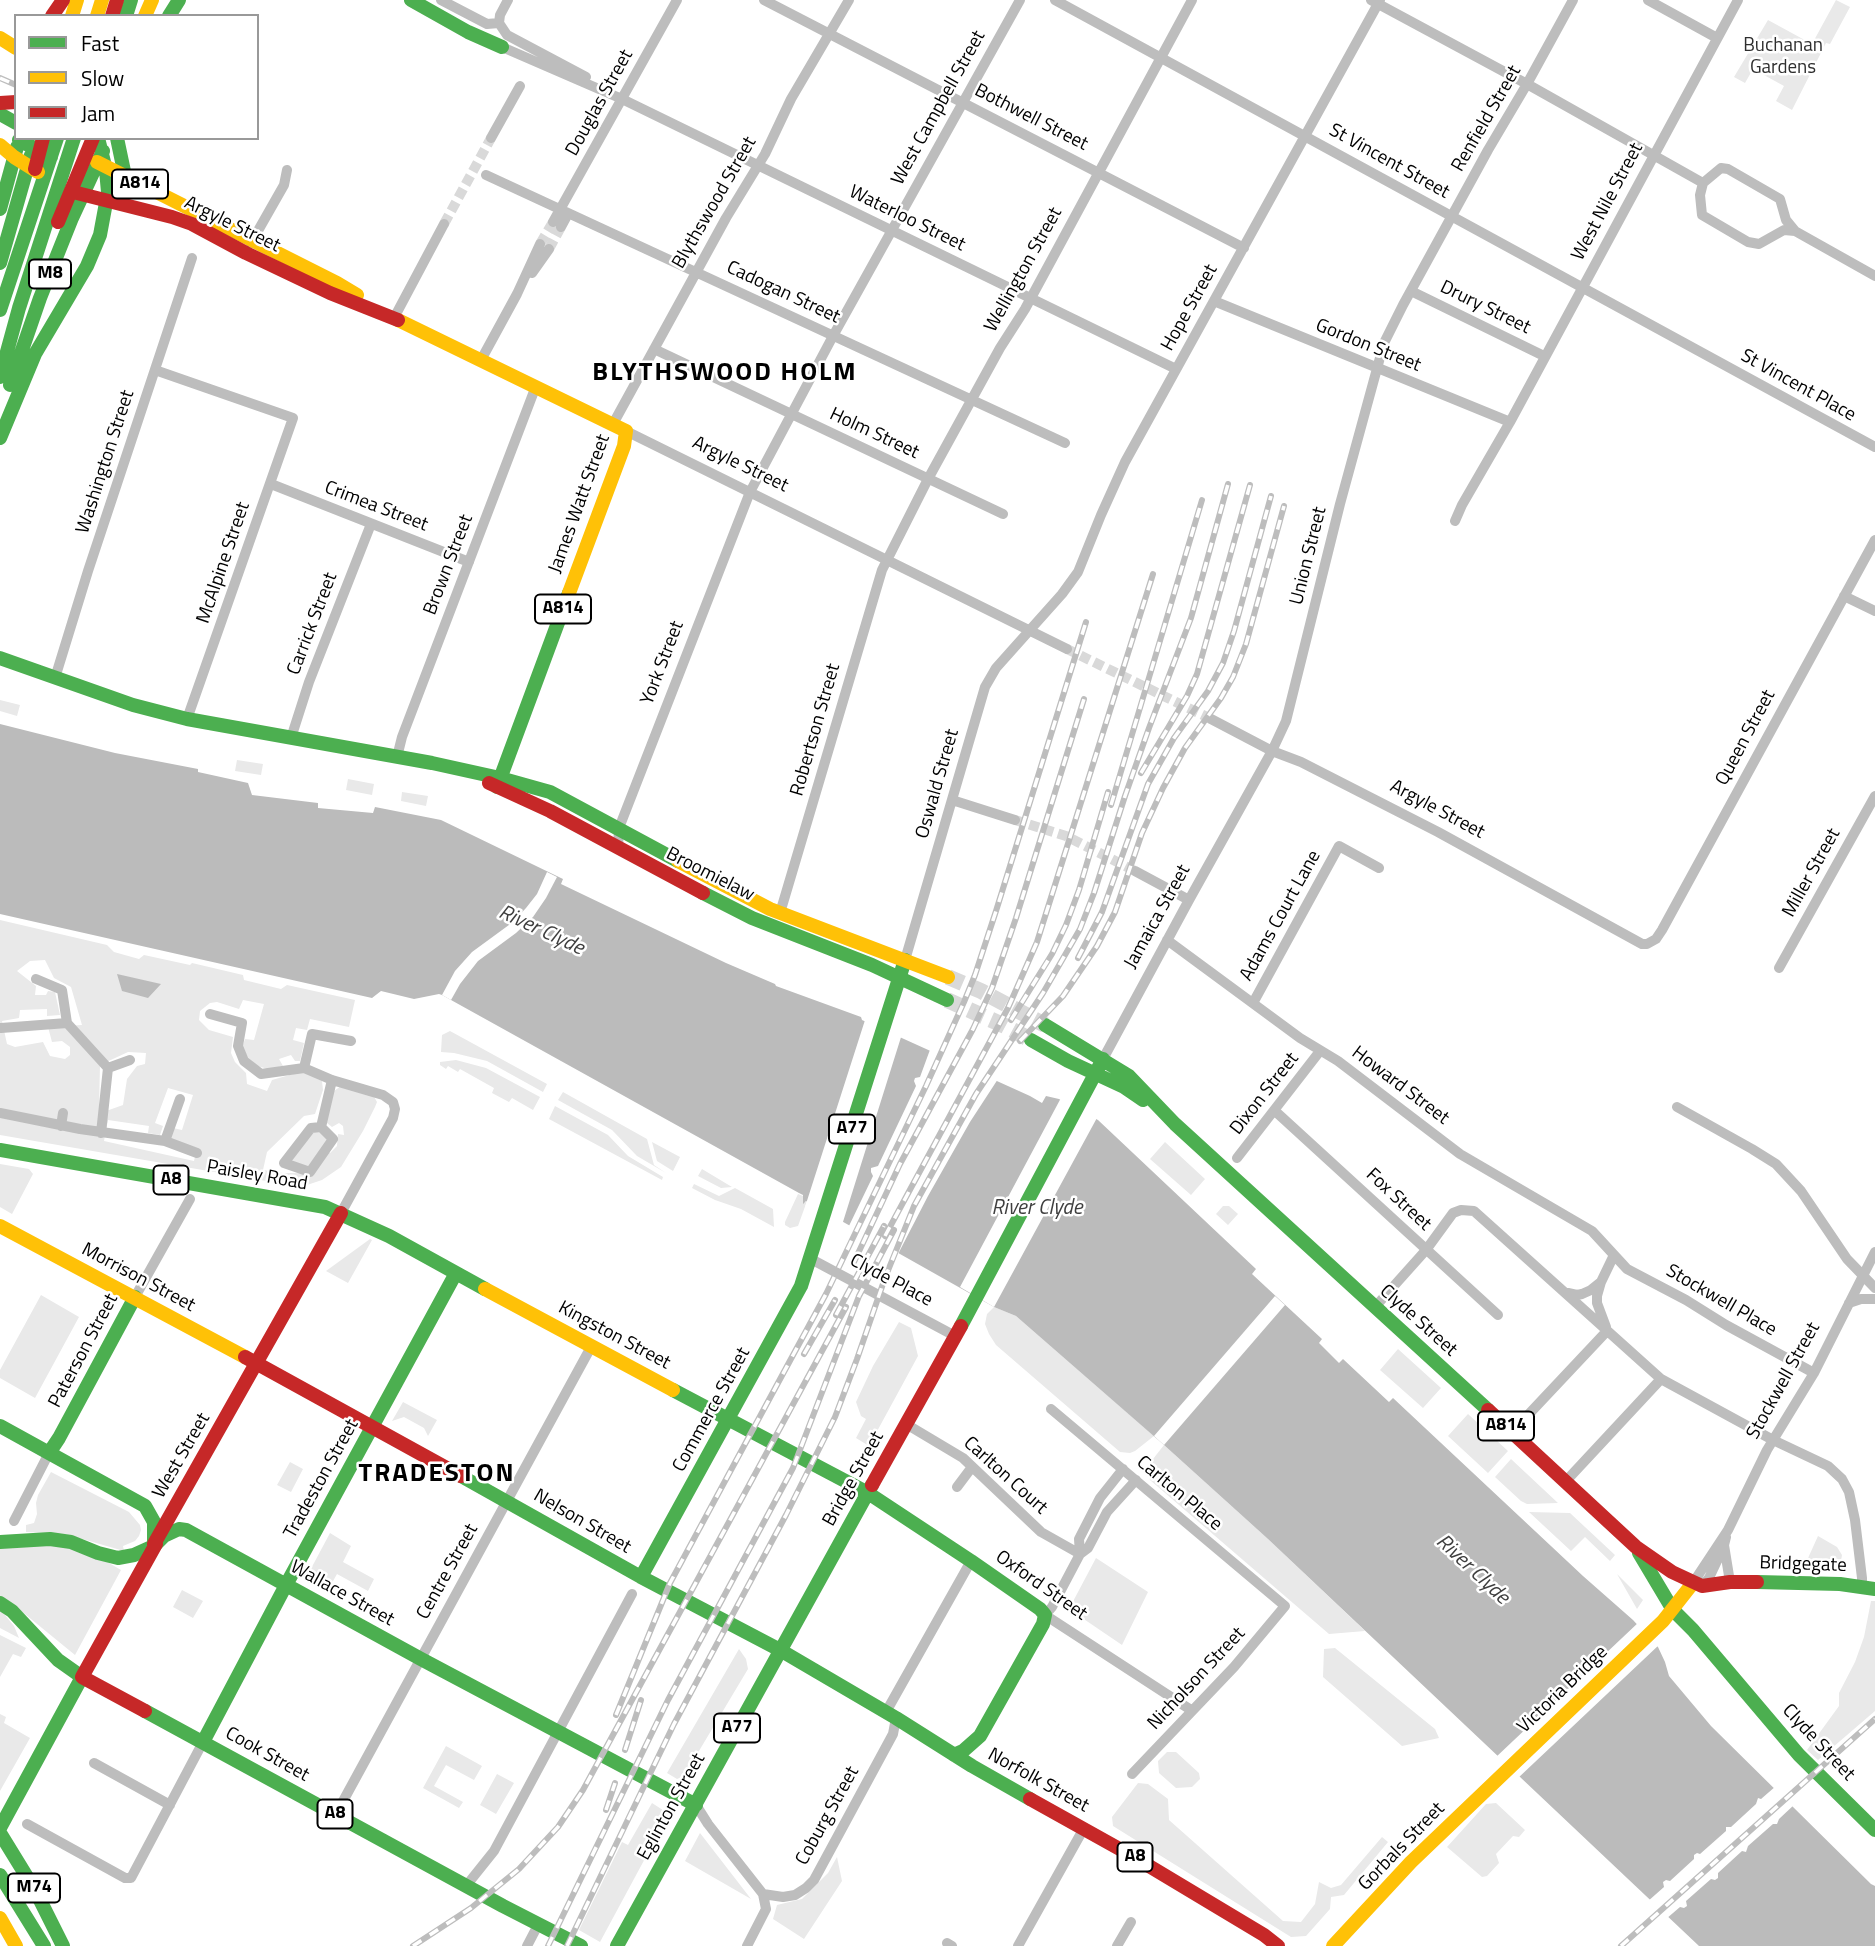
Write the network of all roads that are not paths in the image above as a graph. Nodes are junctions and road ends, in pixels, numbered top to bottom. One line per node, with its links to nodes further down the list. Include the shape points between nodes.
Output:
1 (65, 0): 15 (main road)
2 (411, 0): 19 (main road)
3 (441, 0): 16 (street, via 487,24)
4 (508, 0): 16 (street)
5 (677, 0): 23 (street, Douglas Street)
6 (764, 0): 17 (street, Bothwell Street)
7 (849, 0): 17 (street, Blythswood Street)
8 (1020, 0): 24 (street, West Campbell Street)
9 (1055, 0): 20 (street, St Vincent Street)
10 (1192, 0): 20 (street, Wellington Street)
11 (1573, 0): 21 (street, Renfield Street)
12 (1648, 0): 18 (street)
13 (1738, 0): 18 (street, West Nile Street)
14 (1376, 1): 21 (street); 25 (street, Hope Street)
15 (53, 14)
16 (499, 23): 23 (street, Waterloo Street, via 507,35)
17 (829, 33): 24 (street, Bothwell Street); 43 (street, Blythswood Street)
18 (1717, 38): 40 (street, West Nile Street)
19 (502, 47): 23 (street, Waterloo Street)
20 (1161, 58): 25 (street, St Vincent Street); 45 (street, Wellington Street)
21 (1527, 84): 40 (street); 54 (street, Renfield Street)
22 (520, 86): 26 (street)
23 (622, 99): 43 (street, Waterloo Street); 52 (street, Douglas Street)
24 (962, 102): 45 (street, Bothwell Street); 57 (street, West Campbell Street)
25 (1304, 135): 54 (street, St Vincent Street); 61 (street, Hope Street)
26 (491, 138)
27 (19, 140): 41 (main road)
28 (21, 140): 46 (main road)
29 (35, 140): 63 (main road)
30 (44, 140): 67 (main road, M8)
31 (49, 140): 42 (main road, Argyle Street / A814)
32 (56, 140): 71 (main road, M8)
33 (73, 140): 81 (main road, M8)
34 (98, 140): 42 (main road)
35 (98, 140): 83 (main road, via 60,216)
36 (98, 140): 85 (main road, M8)
37 (99, 140): 90 (main road, via 108,192 100,235 35,354)
38 (117, 140): 48 (main road)
39 (0, 145): 41 (main road, A814)
40 (1653, 155): 49 (street); 66 (street, West Nile Street)
41 (14, 157): 50 (main road, Argyle Street / A814); 51 (main road)
42 (88, 158): 46 (main road); 48 (main road, Argyle Street / A814)
43 (758, 166): 57 (street, Waterloo Street); 64 (street, Blythswood Street)
44 (286, 170): 60 (street, via 284,186)
45 (1098, 173): 61 (street, Bothwell Street); 69 (street, Wellington Street)
46 (82, 175): 50 (main road); 53 (main road)
47 (486, 175): 52 (street, Cadogan Street)
48 (125, 176): 60 (main road, Argyle Street / A814)
49 (1703, 184): 58 (street, via 1721,169 1728,169 1780,199); 58 (street, via 1700,195 1705,217 1754,244 1784,230)
50 (75, 193): 53 (main road, Argyle Street / A814); 88 (main road)
51 (0, 209)
52 (564, 212): 56 (street, Douglas Street); 64 (street, Cadogan Street)
53 (172, 217): 60 (main road, Argyle Street / A814)
54 (1451, 217): 66 (street, St Vincent Street); 68 (street, Renfield Street)
55 (444, 224): 72 (street)
56 (557, 225)
57 (892, 231): 69 (street, Waterloo Street); 73 (street, West Campbell Street)
58 (1795, 231): 65 (street)
59 (544, 246): 77 (street)
60 (249, 247): 72 (main road, Argyle Street / A814, via 337,283)
61 (1244, 248): 70 (street, Hope Street)
62 (192, 258): 80 (street, Washington Street)
63 (0, 263)
64 (696, 272): 73 (street, Cadogan Street); 74 (street, Blythswood Street)
65 (1875, 276)
66 (1582, 288): 75 (street, St Vincent Street); 76 (street, West Nile Street)
67 (0, 290)
68 (1411, 291): 76 (street, Drury Street); 79 (street, Renfield Street, via 1384,343)
69 (1030, 299): 78 (street, Waterloo Street); 84 (street, Wellington Street)
70 (1214, 301): 78 (street, Hope Street); 79 (street, Gordon Street)
71 (0, 310)
72 (394, 318): 77 (main road, Argyle Street / A814)
73 (833, 336): 84 (street, Cadogan Street); 86 (street, West Campbell Street)
74 (654, 349): 86 (street, Holm Street); 89 (street, Blythswood Street)
75 (1705, 355): 92 (street, St Vincent Place)
76 (1544, 356): 87 (street, West Nile Street)
77 (481, 360): 82 (main road, Argyle Street / A814)
78 (1176, 369): 104 (street, Hope Street, via 1125,462 1078,572)
79 (1377, 369): 87 (street, Gordon Street); 111 (street, Union Street, via 1286,721)
80 (155, 370): 94 (street, McAlpine Street, via 293,418); 107 (street, Washington Street)
81 (0, 377)
82 (536, 386): 89 (main road, Argyle Street / A814); 101 (street, Brown Street)
83 (0, 388)
84 (972, 400): 91 (street, Cadogan Street); 93 (street, Wellington Street)
85 (0, 412)
86 (791, 414): 93 (street, Holm Street); 95 (street, West Campbell Street)
87 (1510, 422): 97 (street, West Nile Street)
88 (0, 426)
89 (620, 428): 95 (street, Argyle Street); 113 (main road, James Watt Street / A814, via 624,446)
90 (0, 438)
91 (1065, 443)
92 (1875, 447)
93 (928, 479): 96 (street, Holm Street); 100 (street, Wellington Street)
94 (271, 485): 98 (street, Crimea Street); 108 (street, McAlpine Street)
95 (750, 492): 100 (street, Argyle Street); 117 (street, York Street)
96 (1003, 514)
97 (1455, 521)
98 (371, 524): 101 (street, Crimea Street); 110 (street, Carrick Street)
99 (1875, 540): 102 (street, Queen Street)
100 (887, 559): 104 (street, Argyle Street); 122 (street, Robertson Street)
101 (469, 562): 112 (street, Brown Street)
102 (1844, 596): 103 (street); 124 (street, Queen Street, via 1659,936)
103 (1875, 611)
104 (1030, 629): 105 (street, Argyle Street); 115 (street, Oswald Street, via 985,687)
105 (1067, 649)
106 (3, 660): 107 (main road, Broomielaw)
107 (55, 678): 108 (main road, Broomielaw)
108 (187, 719): 110 (main road, Broomielaw)
109 (1211, 719): 111 (street, Argyle Street)
110 (290, 738): 112 (main road, Broomielaw)
111 (1272, 751): 121 (street, Jamaica Street); 124 (street, Argyle Street, via 1438,832)
112 (397, 757): 113 (main road, Broomielaw)
113 (498, 782): 117 (main road, Broomielaw, via 561,797); 118 (main road, Broomielaw)
114 (1875, 796): 126 (street, Miller Street)
115 (951, 800): 116 (street); 125 (street, Oswald Street)
116 (1015, 820)
117 (619, 828): 118 (street, York Street); 122 (main road, Broomielaw)
118 (618, 848): 128 (main road, Broomielaw, via 752,918)
119 (1379, 868): 131 (street, Adams Court Lane, via 1339,846)
120 (1135, 871): 121 (street)
121 (1189, 900): 123 (street, Jamaica Street)
122 (780, 913): 125 (main road, Broomielaw)
123 (1167, 940): 131 (street, Howard Street); 139 (street, Jamaica Street)
124 (1642, 944)
125 (905, 960): 127 (main road, Broomielaw); 128 (main road, A77)
126 (1779, 968)
127 (948, 977)
128 (899, 978): 130 (main road, Broomielaw); 163 (main road, A77)
129 (36, 979): 133 (street, via 62,990)
130 (947, 1000)
131 (1253, 1003): 138 (street, Howard Street)
132 (210, 1014): 142 (street, via 242,1023 238,1046 244,1061 261,1074)
133 (67, 1023): 135 (street); 141 (street)
134 (1045, 1025): 139 (main road)
135 (1, 1028)
136 (1031, 1040): 143 (main road, A814)
137 (351, 1041): 142 (street, via 312,1034)
138 (1320, 1051): 147 (street, Dixon Street); 164 (street, Howard Street, via 1460,1154 1592,1231)
139 (1103, 1059): 143 (main road, Jamaica Street); 150 (main road, Clyde Street, via 1129,1076)
140 (130, 1060): 141 (street)
141 (108, 1068): 153 (street)
142 (304, 1068): 144 (street)
143 (1096, 1074): 150 (main road, Clyde Street / A814, via 1124,1087); 175 (main road, Jamaica Street / A77)
144 (332, 1080): 152 (street); 159 (street, West Street, via 383,1095 395,1110)
145 (180, 1098): 154 (street)
146 (1677, 1107): 166 (street, via 1776,1164)
147 (1275, 1111): 157 (street, Dixon Street); 161 (street, Fox Street)
148 (0, 1113): 151 (street)
149 (63, 1113): 151 (street)
150 (1175, 1124): 173 (main road, Clyde Street / A814)
151 (61, 1126): 153 (street)
152 (321, 1127): 152 (street, via 311,1128 284,1163 310,1172 333,1139)
153 (101, 1133): 154 (street)
154 (165, 1141): 156 (street)
155 (0, 1150): 159 (main road, Paisley Road / A8)
156 (197, 1153)
157 (1237, 1158)
158 (190, 1199): 170 (street, Paterson Street)
159 (341, 1213): 165 (main road, Kingston Street / A8); 178 (main road, West Street)
160 (0, 1226): 170 (main road, Morrison Street / A8)
161 (1426, 1250): 169 (street, via 1453,1213 1474,1211); 173 (street); 174 (street, Fox Street)
162 (1875, 1252): 166 (street, Stockwell Street)
163 (813, 1253): 175 (street, Clyde Place); 182 (main road, Commerce Street / A77, via 801,1286)
164 (1614, 1255): 167 (street); 179 (street, Stockwell Place, via 1627,1269)
165 (456, 1273): 177 (main road, Kingston Street / A8); 185 (main road, Tradeston Street)
166 (1863, 1276): 168 (street); 172 (street, Stockwell Street)
167 (1601, 1282): 169 (street, via 1583,1294); 176 (street, via 1597,1303)
168 (1875, 1288)
169 (1564, 1292): 176 (street)
170 (135, 1297): 178 (main road, Morrison Street / A8); 188 (main road, Paterson Street)
171 (1875, 1299): 172 (street)
172 (1849, 1303): 179 (street, Stockwell Street)
173 (1375, 1307): 186 (main road, Clyde Street / A814)
174 (1497, 1315)
175 (958, 1331): 183 (main road, Bridge Street / A77)
176 (1607, 1331): 180 (street); 186 (street)
177 (591, 1347): 182 (main road, Kingston Street / A8); 195 (street, Centre Street)
178 (256, 1364): 185 (main road, Nelson Street / A8); 200 (main road, West Street)
179 (1814, 1373): 187 (street, Stockwell Street)
180 (1661, 1379): 187 (street); 192 (street)
181 (1051, 1409): 190 (street, Carlton Place)
182 (729, 1419): 194 (main road, Kingston Street / A8); 204 (main road, Commerce Street / A77)
183 (906, 1424): 189 (street, Carlton Court); 194 (main road, Bridge Street / A77)
184 (0, 1426): 188 (main road)
185 (372, 1428): 195 (main road, Nelson Street / A8); 206 (main road, Tradeston Street)
186 (1512, 1432): 192 (main road, Clyde Street / A814)
187 (1773, 1440): 197 (street, Stockwell Street); 208 (street, via 1828,1466 1842,1479 1849,1492 1862,1578)
188 (49, 1453): 196 (street, Paterson Street); 200 (main road, via 145,1506 154,1522)
189 (972, 1467): 193 (street); 202 (street, Carlton Court, via 1041,1532)
190 (1123, 1469): 191 (street, Carlton Place); 202 (street, via 1104,1491 1079,1539)
191 (1136, 1480): 202 (street, via 1107,1512); 211 (street, Carlton Place)
192 (1566, 1480): 201 (main road, Clyde Street / A814)
193 (957, 1488)
194 (868, 1493): 203 (main road, Oxford Street / A8); 215 (main road, Bridge Street / A77)
195 (508, 1501): 204 (main road, Nelson Street / A8); 216 (street, Centre Street)
196 (14, 1521)
197 (1728, 1530): 199 (street, Stockwell Street); 207 (street, Stockwell Street)
198 (0, 1542): 200 (main road, via 50,1539 118,1558)
199 (1724, 1545): 205 (street, Stockwell Street); 207 (street, Stockwell Street, via 1709,1578)
200 (154, 1546): 206 (main road, Wallace Street, via 164,1536 186,1530); 217 (main road, West Street)
201 (1636, 1547): 207 (main road, Clyde Street); 212 (main road, Clyde Street / A814)
202 (1080, 1554): 213 (street)
203 (971, 1561): 213 (main road, Oxford Street / A8); 219 (street, Coburg Street)
204 (641, 1577): 215 (main road, Nelson Street / A8)
205 (1730, 1582): 207 (main road); 208 (main road, Bridgegate)
206 (286, 1585): 216 (main road, Wallace Street); 222 (main road, Tradeston Street)
207 (1698, 1585): 212 (main road, Stockwell Street)
208 (1868, 1588)
209 (632, 1594): 220 (street)
210 (0, 1603): 217 (main road, Cook Street)
211 (1285, 1606): 218 (street, Nicholson Street)
212 (1673, 1610): 214 (main road, Stockwell Street); 233 (main road, Clyde Street / A814, via 1799,1755)
213 (1045, 1615): 218 (street, Oxford Street); 221 (main road)
214 (1653, 1631): 227 (main road, Victoria Bridge)
215 (779, 1650): 219 (main road, Norfolk Street / A8); 229 (main road, Eglinton Street / A77)
216 (421, 1659): 220 (main road, Wallace Street); 230 (street, Centre Street)
217 (82, 1677): 222 (main road, Cook Street / A8); 234 (main road, West Street)
218 (1191, 1710): 226 (street, Nicholson Street)
219 (891, 1715): 223 (main road, Norfolk Street / A8); 237 (street, Coburg Street, via 893,1734 814,1880 794,1895)
220 (558, 1732): 229 (main road, Wallace Street); 236 (street, via 494,1851)
221 (980, 1736): 223 (main road); 225 (main road, via 979,1755)
222 (203, 1742): 228 (street); 230 (main road, Cook Street / A8)
223 (954, 1755): 225 (main road, Norfolk Street / A8)
224 (94, 1763): 228 (street)
225 (988, 1773): 232 (main road, Norfolk Street / A8)
226 (1132, 1774)
227 (1500, 1777): 251 (main road, Gorbals Street, via 1411,1862)
228 (170, 1805): 231 (street, via 131,1878)
229 (695, 1805): 237 (street); 246 (main road, Eglinton Street / A77)
230 (336, 1814): 236 (main road, Cook Street / A8)
231 (27, 1824)
232 (1084, 1828): 248 (street); 250 (main road, Norfolk Street / A8)
233 (1875, 1830)
234 (0, 1831): 244 (main road, M74)
235 (0, 1875): 243 (main road, M74)
236 (466, 1886): 240 (main road, Cook Street / A8)
237 (763, 1894): 247 (street, via 766,1909)
238 (0, 1918): 242 (main road, M74)
239 (1131, 1922): 249 (street)
240 (538, 1925): 241 (main road, Cook Street / A8); 245 (street)
241 (578, 1945)
242 (16, 1946)
243 (44, 1946)
244 (63, 1946)
245 (527, 1946)
246 (617, 1946)
247 (747, 1946)
248 (1018, 1946)
249 (1117, 1946)
250 (1278, 1946)
251 (1333, 1946)

